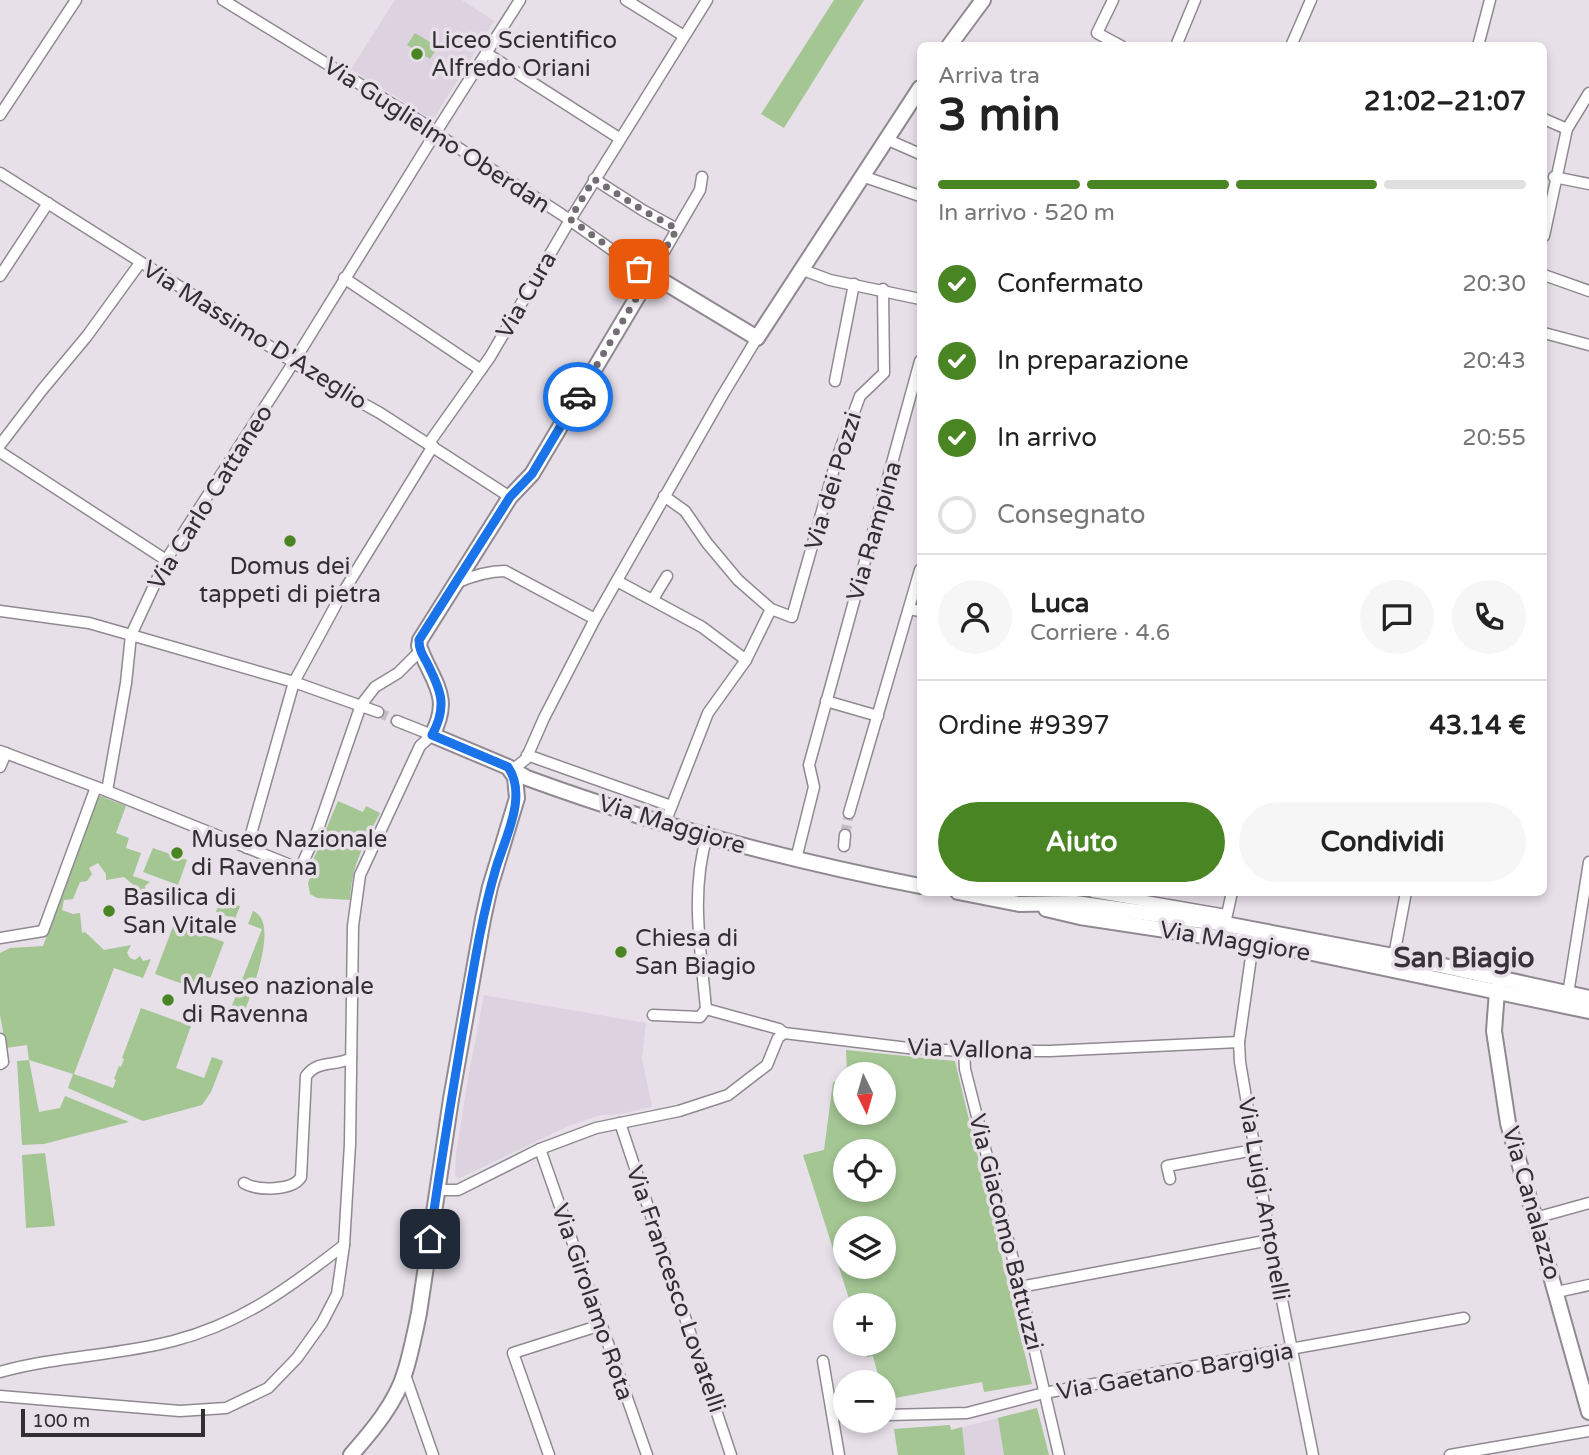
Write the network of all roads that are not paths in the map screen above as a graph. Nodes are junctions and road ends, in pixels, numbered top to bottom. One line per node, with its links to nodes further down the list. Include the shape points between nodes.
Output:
1 (76, 0): 20 (street)
2 (223, 0): 23 (street, Via Guglielmo Oberdan)
3 (520, 0): 17 (street, Via Carlo Cattaneo)
4 (626, 0): 11 (street)
5 (707, 0): 11 (street, Via Cura)
6 (982, 0): 12 (street)
7 (1113, 0): 13 (street, via 1097,33)
8 (1195, 0): 14 (street)
9 (1311, 0): 15 (street)
10 (1490, 0): 16 (street)
11 (684, 36): 24 (street, Via Cura)
12 (954, 42)
13 (1114, 42)
14 (1178, 42)
15 (1293, 42)
16 (1479, 42)
17 (486, 52): 23 (street, Via Carlo Cattaneo); 24 (street)
18 (917, 92): 25 (street)
19 (1589, 93): 22 (street)
20 (0, 115)
21 (1547, 120): 22 (street)
22 (1567, 129): 30 (street)
23 (436, 132): 35 (street, Via Guglielmo Oberdan); 43 (street, Via Carlo Cattaneo)
24 (620, 138): 31 (street, Via Cura)
25 (886, 139): 26 (street); 29 (street)
26 (917, 153)
27 (0, 173): 34 (street, Via Massimo D'Azeglio)
28 (702, 177): 37 (street, via 700,190)
29 (862, 177): 33 (street); 39 (street)
30 (1555, 177): 32 (street); 36 (street)
31 (594, 179): 35 (street, Via Cura); 37 (street)
32 (1589, 184)
33 (917, 196)
34 (48, 204): 38 (street, Via Massimo D'Azeglio); 41 (street)
35 (570, 219): 40 (street, Via Guglielmo Oberdan); 52 (street, Via Cura)
36 (1547, 220)
37 (677, 229): 40 (street)
38 (140, 264): 51 (street, Via Massimo D'Azeglio); 55 (street)
39 (803, 270): 44 (street); 49 (street)
40 (651, 274): 49 (street, Via Guglielmo Oberdan); 59 (street, via 532,474)
41 (0, 276)
42 (1547, 276): 46 (street)
43 (344, 278): 51 (street, Via Carlo Cattaneo); 52 (street)
44 (854, 284): 45 (street); 54 (street)
45 (883, 289): 47 (street); 66 (street, Via dei Pozzi, via 884,373 860,396 837,458 792,617)
46 (1589, 291)
47 (917, 298)
48 (1547, 334): 50 (street)
49 (757, 338): 58 (street)
50 (1589, 345)
51 (293, 362): 56 (street, Via Massimo D'Azeglio); 60 (street, Via Carlo Cattaneo)
52 (481, 370): 56 (street, Via Cura)
53 (917, 372): 75 (street, Via Rampina)
54 (835, 381)
55 (0, 445)
56 (431, 445): 59 (street, Via Massimo D'Azeglio); 74 (street, Via Cura)
57 (0, 452): 60 (street)
58 (664, 496): 62 (street); 66 (street, via 685,510 738,580)
59 (510, 497): 64 (street)
60 (166, 561): 71 (street, Via Carlo Cattaneo)
61 (667, 576): 65 (street)
62 (617, 581): 65 (street); 70 (street)
63 (917, 581): 67 (street)
64 (454, 583): 70 (street, via 505,571); 72 (street, via 419,640)
65 (653, 599): 73 (street)
66 (771, 609): 73 (street)
67 (909, 609): 68 (street); 78 (street)
68 (917, 610)
69 (0, 611): 71 (street, via 89,623)
70 (595, 620): 82 (street)
71 (131, 635): 74 (street); 86 (street, Via Carlo Cattaneo, via 126,683)
72 (420, 651): 76 (street, via 375,687); 80 (street, via 441,698 442,712)
73 (746, 660): 88 (street, via 708,713)
74 (294, 682): 76 (street); 92 (street, Via Cura)
75 (826, 701): 78 (street); 93 (street, Via Rampina, via 809,765 814,787)
76 (361, 705): 77 (street); 92 (street, via 300,869)
77 (378, 712)
78 (878, 716): 89 (street)
79 (397, 721): 80 (street)
80 (432, 735): 84 (street, Via Maggiore); 116 (street, via 420,746 360,875 353,926)
81 (3, 752): 83 (street); 86 (street)
82 (527, 757): 84 (street, via 516,767); 85 (street, via 532,776); 88 (street, Via Maggiore)
83 (0, 767)
84 (508, 767): 85 (street, Via Maggiore); 87 (street, via 515,777)
85 (546, 785): 87 (street); 90 (street, Via Maggiore)
86 (102, 789): 92 (street); 101 (street, Via Carlo Cattaneo, via 43,931)
87 (517, 798): 123 (street, via 483,919)
88 (671, 806): 90 (street)
89 (849, 813)
90 (665, 823): 91 (street, Via Maggiore)
91 (707, 836): 93 (street, Via Maggiore); 109 (street, via 697,904)
92 (247, 848)
93 (796, 859): 95 (street, Via Maggiore)
94 (1589, 862): 107 (street)
95 (917, 885)
96 (988, 896): 99 (street, Via Maggiore, via 1031,905)
97 (1231, 896): 100 (street)
98 (1405, 896): 105 (street)
99 (1095, 901): 100 (street, Via Maggiore); 102 (street, Via Maggiore)
100 (1226, 920): 102 (street); 103 (street, Via Maggiore)
101 (0, 937)
102 (1231, 939): 104 (street, Via Maggiore)
103 (1316, 941): 104 (street, via 1300,945 1261,938); 105 (street, Via Maggiore)
104 (1253, 943): 105 (street, Via Maggiore); 114 (street, Via Luigi Antonelli)
105 (1395, 963): 106 (street, Via Maggiore); 106 (street, Via Maggiore, via 1435,964 1440,971)
106 (1499, 985): 107 (street); 110 (street); 125 (street, Via Canalazzo, via 1494,1018 1500,1079)
107 (1568, 994): 108 (street)
108 (1589, 998)
109 (706, 1009): 111 (street, via 700,1017); 112 (street, Via Vallona)
110 (1589, 1010)
111 (653, 1015)
112 (784, 1033): 115 (street, Via Vallona); 118 (street, via 767,1065 728,1095)
113 (0, 1039): 117 (street, via 4,1062)
114 (1239, 1042): 115 (street, Via Vallona); 120 (street, Via Luigi Antonelli)
115 (964, 1051): 129 (street, Via Giacomo Battuzzi)
116 (351, 1058): 122 (street, via 316,1066 306,1076 298,1183 283,1188); 127 (street)
117 (0, 1064)
118 (620, 1123): 119 (street); 148 (street, Via Francesco Lovatelli)
119 (540, 1149): 123 (street, via 458,1190); 132 (street, Via Girolamo Rota)
120 (1254, 1150): 121 (street, via 1167,1167); 126 (street, Via Luigi Antonelli)
121 (1170, 1179)
122 (244, 1183)
123 (436, 1190): 137 (street)
124 (1589, 1203): 125 (street)
125 (1535, 1218): 130 (street, Via Canalazzo)
126 (1270, 1240): 129 (street); 133 (street, Via Luigi Antonelli)
127 (344, 1245): 135 (street, via 251,1312 206,1331); 139 (street, via 337,1294 322,1323 268,1388 226,1408 180,1411)
128 (1589, 1285): 130 (street)
129 (1020, 1287): 138 (street, Via Giacomo Battuzzi)
130 (1557, 1292): 136 (street, Via Canalazzo)
131 (1464, 1318): 133 (street, Via Gaetano Bargigia)
132 (601, 1325): 146 (street, via 513,1353); 147 (street, Via Girolamo Rota)
133 (1292, 1350): 138 (street, Via Gaetano Bargigia); 151 (street, Via Luigi Antonelli)
134 (823, 1360): 149 (street)
135 (0, 1372)
136 (1584, 1373): 140 (street, Via Canalazzo)
137 (405, 1375): 144 (street, via 389,1405); 145 (street)
138 (1044, 1393): 141 (street, Via Gaetano Bargigia, via 967,1413); 150 (street, Via Giacomo Battuzzi)
139 (0, 1396)
140 (1589, 1412)
141 (896, 1415)
142 (1589, 1431): 143 (street)
143 (1498, 1451): 152 (street)
144 (351, 1455)
145 (433, 1455)
146 (548, 1455)
147 (647, 1455)
148 (731, 1455)
149 (839, 1455)
150 (1059, 1455)
151 (1313, 1455)
152 (1450, 1455)

